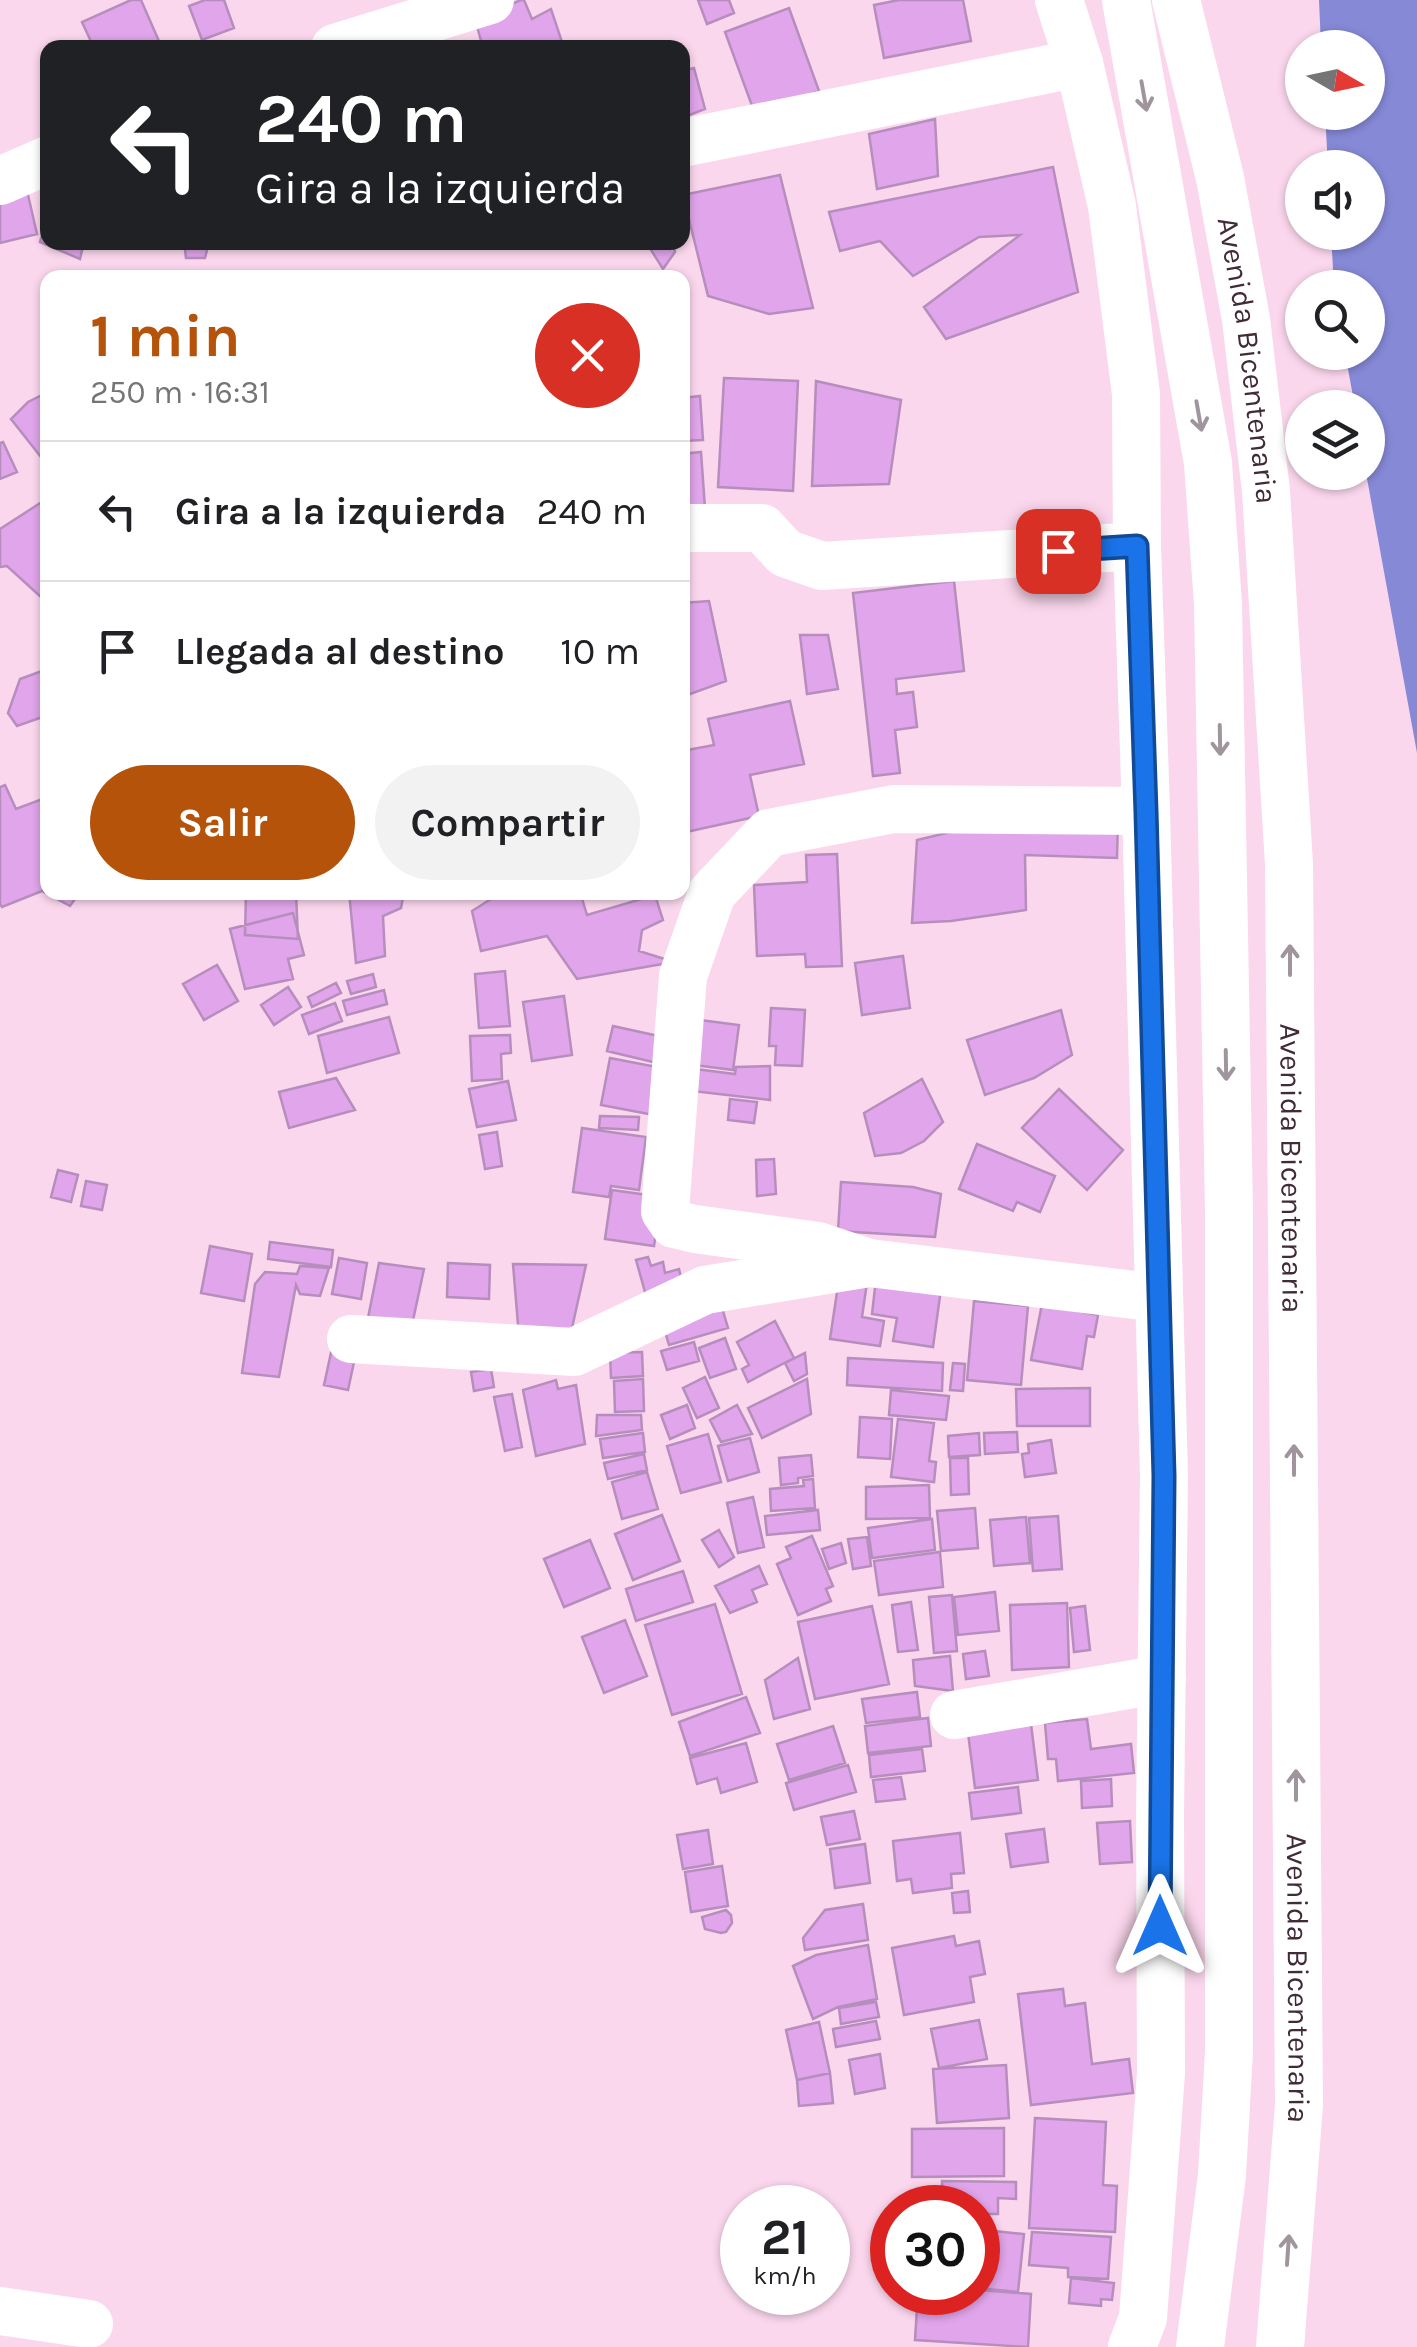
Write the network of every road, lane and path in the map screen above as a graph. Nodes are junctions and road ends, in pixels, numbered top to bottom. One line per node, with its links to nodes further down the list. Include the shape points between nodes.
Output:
1 (490, 0): 5 (street)
2 (1059, 0): 6 (street)
3 (1126, 0): 21 (street, Avenida Bicentenaria, one-way to 21, via 1208,463 1218,604 1229,1211 1230,2051)
4 (1176, 0): 22 (street, Avenida Bicentenaria, one-way to 4, via 1298,2105 1290,864 1266,490 1246,319)
5 (361, 40)
6 (1079, 63): 7 (street); 11 (street, via 1112,206 1136,394)
7 (690, 142)
8 (40, 163): 9 (street)
9 (0, 180)
10 (690, 528): 11 (street, via 762,528 784,552 822,566)
11 (1137, 546): 12 (street)
12 (1146, 812): 13 (street, via 894,809 769,833 712,892 683,976 665,1211 674,1224 695,1230 818,1246); 14 (street)
13 (869, 1263): 14 (street); 15 (street, via 705,1290 574,1352)
14 (1159, 1298): 16 (street)
15 (350, 1339)
16 (1162, 1678): 17 (street); 20 (street, via 1161,2073 1143,2318)
17 (954, 1716)
18 (0, 2311): 19 (street)
19 (89, 2324)
20 (1132, 2347)
21 (1200, 2347)
22 (1280, 2347)

